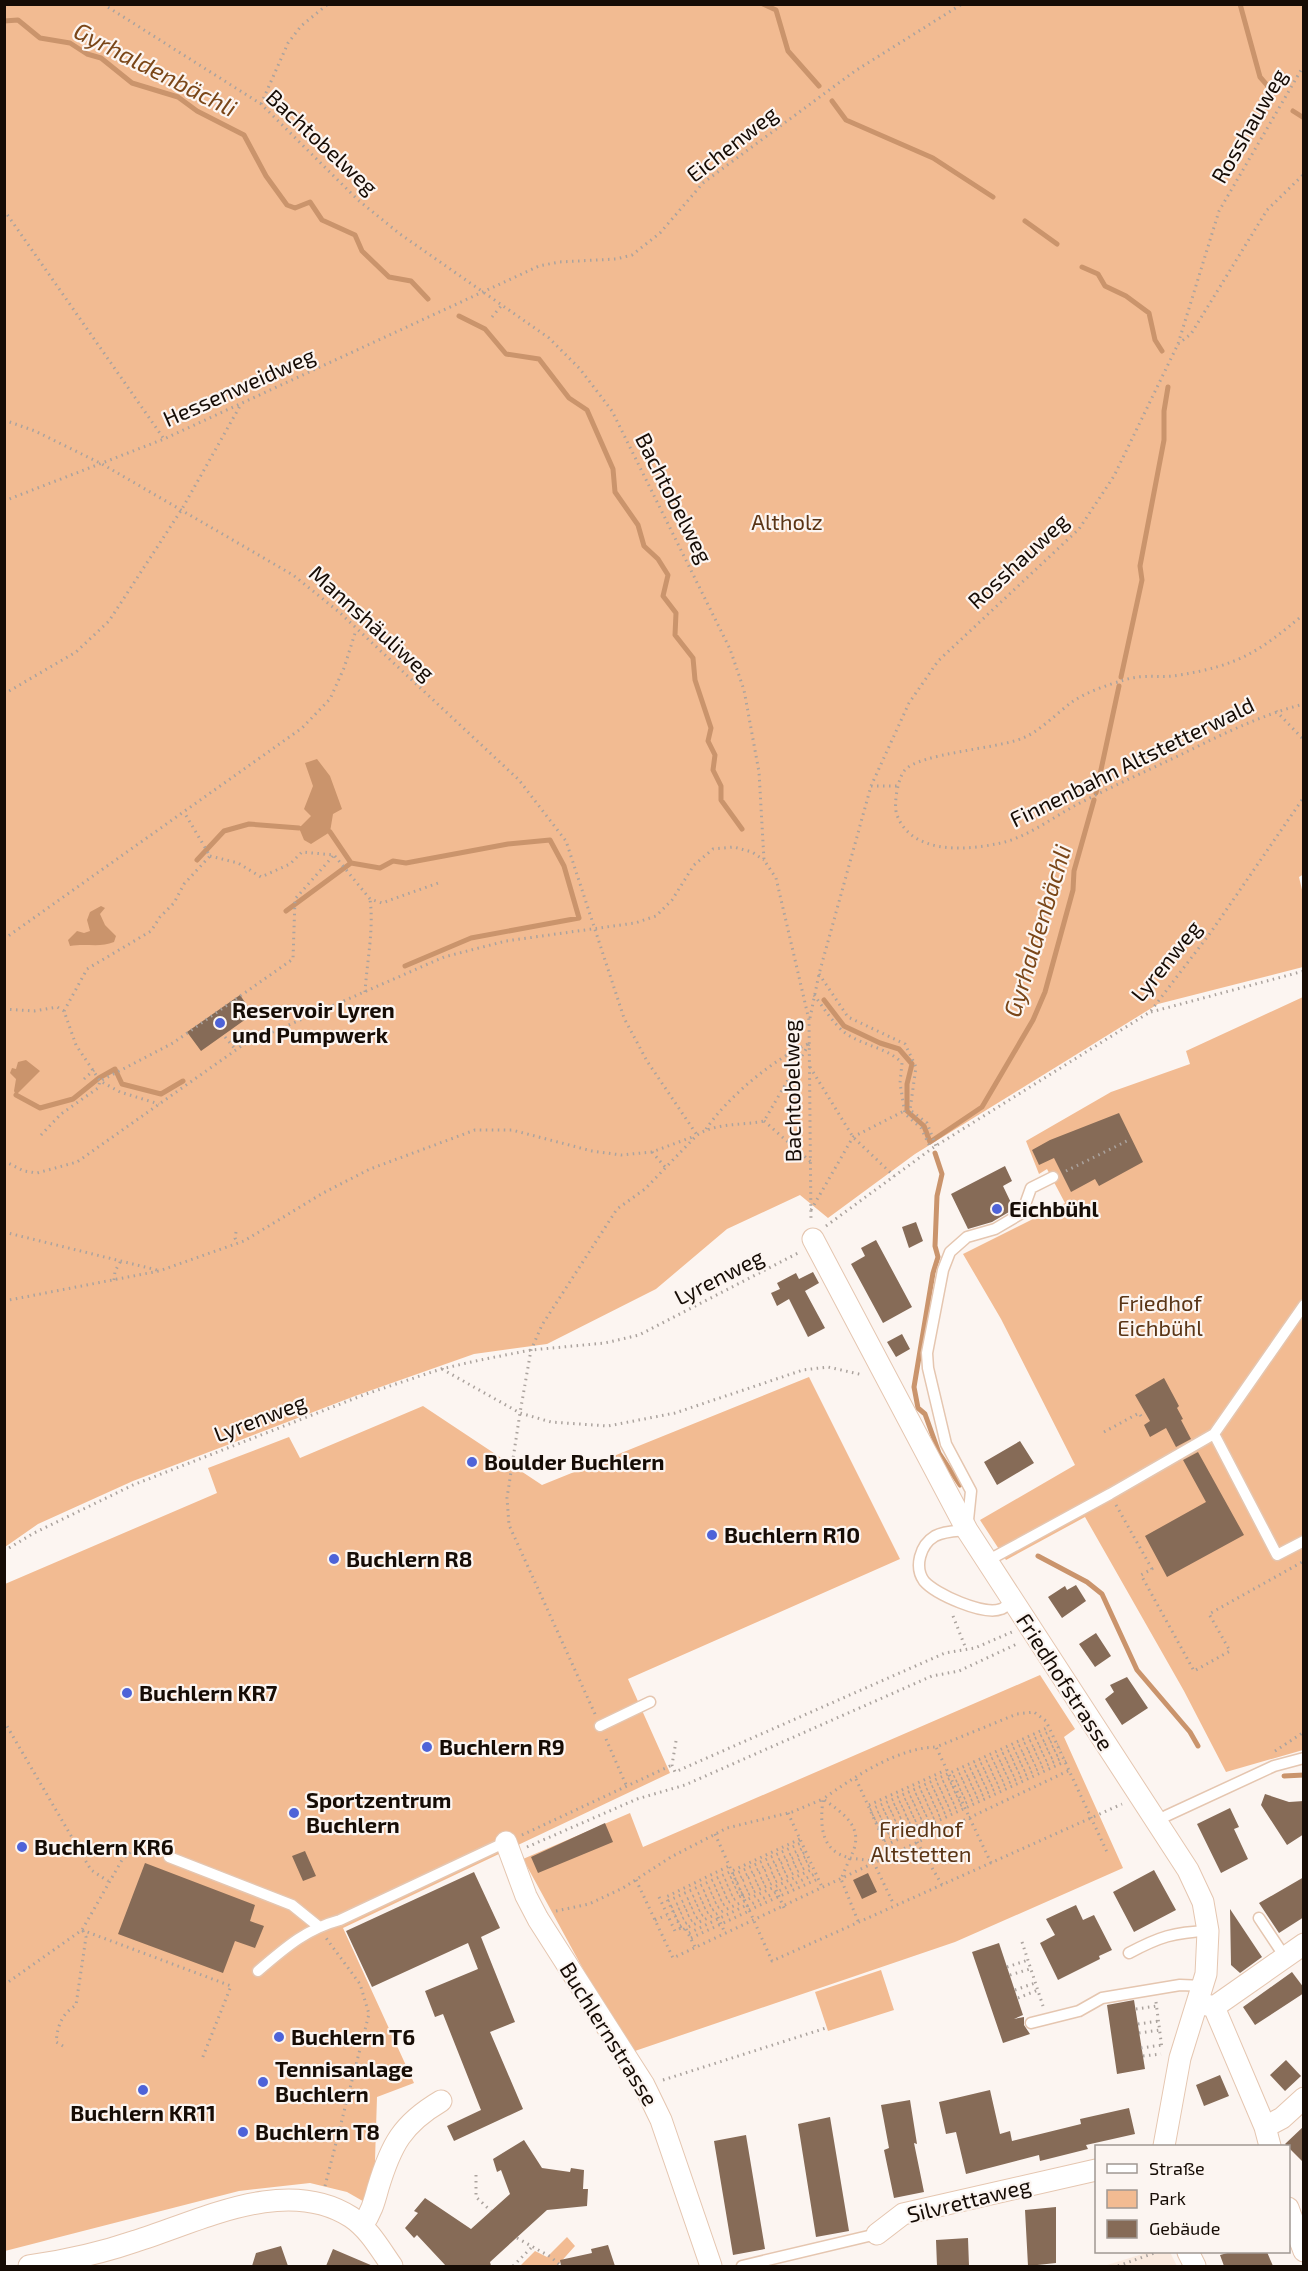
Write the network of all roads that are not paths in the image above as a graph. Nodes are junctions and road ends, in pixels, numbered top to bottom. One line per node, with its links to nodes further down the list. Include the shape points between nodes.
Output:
1 (1053, 1177): 5 (lane, via 1031,1188 1022,1213 995,1229 956,1244 943,1270 927,1353 928,1368 946,1444 970,1491)
2 (813, 1239): 5 (street, Friedhofstrasse)
3 (1304, 1305): 4 (lane)
4 (1214, 1434): 6 (lane, via 1277,1556); 7 (lane)
5 (967, 1530): 7 (street, Friedhofstrasse); 8 (lane, via 944,1533 930,1540 921,1554 921,1575 932,1588 969,1606 1001,1610)
6 (1304, 1541)
7 (987, 1561): 8 (street, Friedhofstrasse)
8 (1013, 1601): 17 (street, Friedhofstrasse, via 1024,1633 1188,1870 1203,1902)
9 (650, 1702): 10 (lane)
10 (600, 1726)
11 (1304, 1758): 12 (lane, via 1274,1766)
12 (1166, 1816)
13 (507, 1842): 16 (lane, via 340,1920); 35 (street, Buchlernstrasse, via 538,1919 644,2085 661,2120)
14 (168, 1857): 16 (lane, via 292,1905)
15 (1259, 1918): 20 (lane)
16 (318, 1926): 21 (lane, via 294,1940)
17 (1208, 1931): 19 (lane, via 1161,1936); 22 (street, Friedhofstrasse)
18 (1304, 1944): 20 (street)
19 (1129, 1953)
20 (1285, 1957): 22 (street)
21 (258, 1971)
22 (1206, 1998): 23 (lane, via 1180,1985 1155,1988 1102,1998 1079,2011); 26 (street); 27 (street, Friedhofstrasse, via 1180,2058)
23 (1031, 2023)
24 (1304, 2098): 26 (street)
25 (441, 2101): 30 (street, via 406,2125 395,2142 373,2209)
26 (1267, 2137)
27 (1164, 2145)
28 (1095, 2170): 31 (street, Silvrettaweg, via 903,2214)
29 (1290, 2213): 32 (street)
30 (362, 2226): 33 (street, via 331,2207 297,2201 273,2202 201,2217 96,2253); 34 (street)
31 (877, 2234): 36 (lane, Silvrettaweg)
32 (1304, 2251)
33 (29, 2266)
34 (392, 2266)
35 (711, 2266)
36 (742, 2266)

